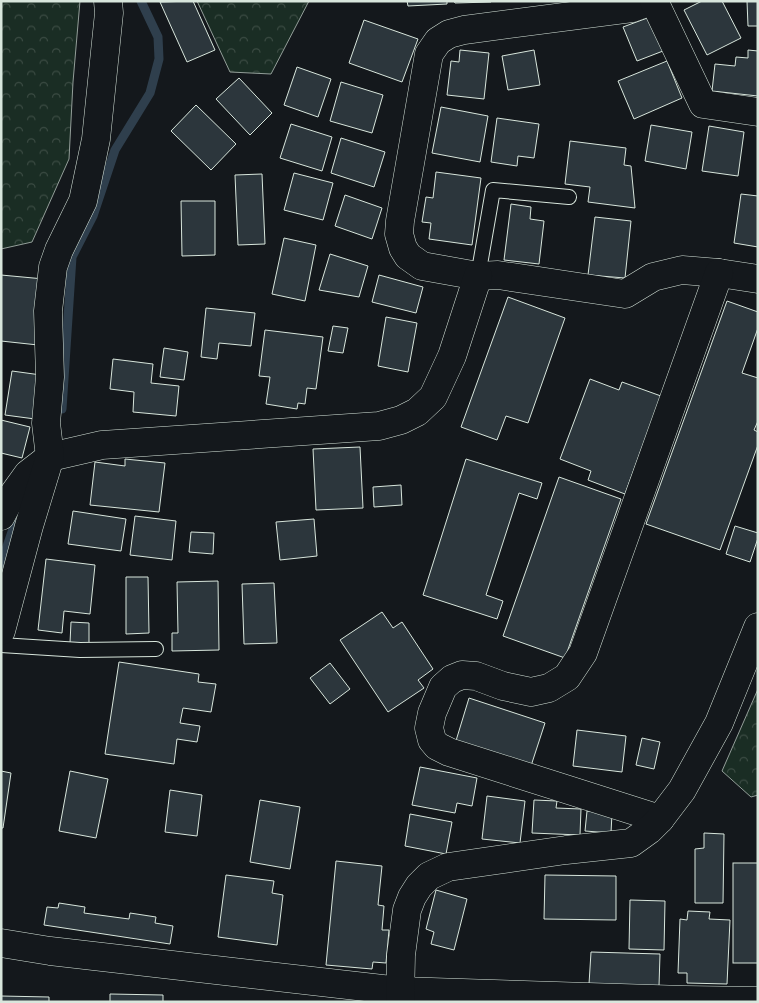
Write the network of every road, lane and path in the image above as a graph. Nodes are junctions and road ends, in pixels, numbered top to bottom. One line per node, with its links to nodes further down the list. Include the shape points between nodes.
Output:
1 (108, 1): 8 (street, via 96,139 83,201 53,267 48,311 50,377 46,423)
2 (653, 1): 3 (street, via 703,104); 6 (street, via 632,8 464,30 438,41 429,54 399,234 408,256 422,266)
3 (758, 112)
4 (569, 197): 6 (lane, via 493,190)
5 (720, 273): 6 (street, via 682,270 653,277 625,294 498,275); 7 (street); 14 (street, via 583,653 567,677 549,688 532,692 476,676 462,675 452,679 443,688 429,728 432,740 449,752)
6 (478, 276): 8 (street, via 452,356 433,397 417,412 401,420 379,426 102,445)
7 (758, 279)
8 (50, 457): 9 (street, via 28,474); 11 (street)
9 (1, 516)
10 (758, 627): 14 (street, via 719,723 682,790)
11 (1, 631)
12 (1, 645): 13 (lane, via 80,650)
13 (156, 648)
14 (660, 819): 16 (street, via 631,843 448,867 429,876 419,886 407,910)
15 (1, 943): 16 (street)
16 (400, 997): 17 (street)
17 (758, 1000)

